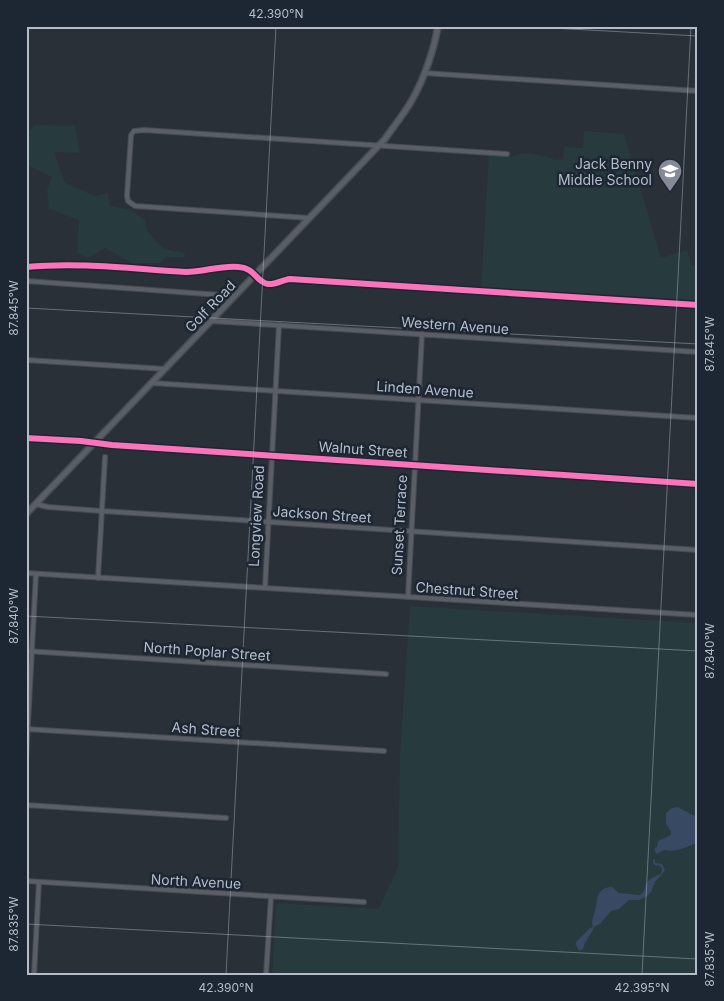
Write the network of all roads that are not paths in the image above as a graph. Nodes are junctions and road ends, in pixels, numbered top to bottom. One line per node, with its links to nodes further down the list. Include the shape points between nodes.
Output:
1 (438, 26): 2 (street, Golf Road)
2 (424, 73): 3 (street); 4 (street, Golf Road, via 412,99)
3 (698, 91)
4 (378, 146): 5 (street); 6 (street, Golf Road); 6 (street, via 136,130 131,135 127,196 135,206)
5 (507, 154)
6 (309, 218): 8 (street, Golf Road)
7 (26, 281): 8 (street)
8 (235, 296): 9 (street, Golf Road)
9 (211, 321): 10 (street, Western Avenue); 14 (street, Golf Road)
10 (279, 325): 11 (street, Western Avenue); 16 (street, Longview Road)
11 (422, 334): 12 (street, Western Avenue); 17 (street, Sunset Terrace)
12 (698, 352)
13 (26, 360): 14 (street)
14 (165, 369): 15 (street, Golf Road)
15 (152, 383): 16 (street, Linden Avenue); 20 (street, Golf Road)
16 (276, 391): 17 (street, Linden Avenue); 22 (street, Longview Road)
17 (418, 400): 18 (street, Linden Avenue); 23 (street, Sunset Terrace)
18 (698, 418)
19 (26, 438): 20 (street, Walnut Street)
20 (94, 443): 22 (street, Walnut Street); 25 (street, Golf Road)
21 (105, 456): 26 (street)
22 (272, 456): 23 (street, Walnut Street); 28 (street, Longview Road)
23 (415, 465): 24 (street, Walnut Street); 29 (street, Sunset Terrace)
24 (698, 484)
25 (36, 504): 26 (street, Jackson Street, via 48,508); 27 (street, Golf Road)
26 (102, 511): 28 (street, Jackson Street); 33 (street)
27 (26, 514)
28 (269, 522): 29 (street, Jackson Street); 34 (street, Longview Road)
29 (411, 532): 30 (street, Jackson Street); 35 (street, Sunset Terrace)
30 (698, 550)
31 (26, 573): 32 (street, Chestnut Street)
32 (36, 574): 33 (street, Chestnut Street); 37 (street)
33 (98, 578): 34 (street, Chestnut Street)
34 (265, 588): 35 (street, Chestnut Street)
35 (408, 597): 36 (street, Chestnut Street)
36 (698, 615)
37 (29, 652): 38 (street, North Poplar Street); 39 (street)
38 (386, 674)
39 (27, 729): 40 (street, Ash Street); 41 (street)
40 (384, 752)
41 (26, 760)
42 (26, 805): 43 (street)
43 (226, 818)
44 (26, 881): 45 (street, North Avenue)
45 (39, 882): 46 (street, North Avenue); 48 (street)
46 (271, 897): 47 (street, North Avenue); 49 (street)
47 (364, 902)
48 (34, 975)
49 (266, 975)

